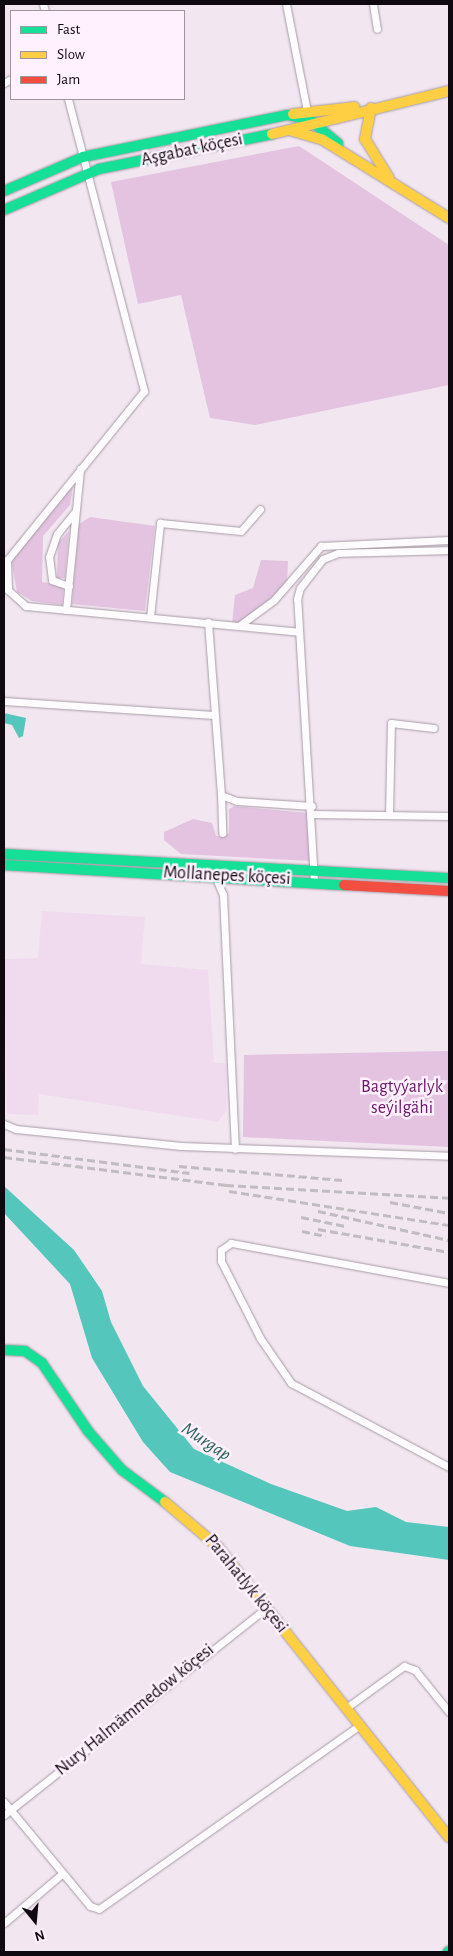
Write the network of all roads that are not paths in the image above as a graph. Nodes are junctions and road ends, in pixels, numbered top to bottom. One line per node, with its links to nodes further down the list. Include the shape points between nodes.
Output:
1 (286, 4): 8 (street)
2 (373, 4): 3 (street)
3 (377, 30)
4 (449, 91): 6 (street, Aşgabat köçesi)
5 (68, 100): 10 (street)
6 (386, 104): 7 (street, Aşgabat köçesi); 8 (street, Aşgabat köçesi)
7 (371, 108): 8 (street, Aşgabat köçesi); 13 (street, via 365,139)
8 (310, 118): 9 (street, Aşgabat köçesi); 10 (street, Aşgabat köçesi, via 288,115); 11 (street)
9 (289, 130): 11 (street, via 315,137); 12 (street, Aşgabat köçesi)
10 (83, 157): 12 (street); 14 (street, Aşgabat köçesi)
11 (360, 163): 13 (street)
12 (87, 173): 15 (street, Aşgabat köçesi); 17 (street, via 144,390)
13 (391, 182): 16 (street)
14 (4, 191)
15 (4, 210)
16 (449, 218)
17 (80, 469): 19 (street); 23 (street, via 5,566 8,590 17,602)
18 (260, 509): 24 (street, via 241,531 160,523)
19 (76, 510): 22 (street); 22 (street, via 57,534 49,557 52,580)
20 (449, 540): 26 (street, via 321,546 274,600)
21 (449, 550): 27 (street, via 359,551 323,559 300,588)
22 (69, 586): 23 (street)
23 (66, 610): 24 (street)
24 (150, 617): 25 (street)
25 (208, 622): 26 (street); 29 (street)
26 (240, 625): 27 (street)
27 (299, 632): 32 (street)
28 (4, 701): 29 (street)
29 (214, 715): 31 (street)
30 (434, 728): 34 (street, via 391,723)
31 (221, 795): 32 (street, via 237,801); 36 (street)
32 (312, 806): 33 (street)
33 (312, 814): 34 (street); 40 (street)
34 (389, 815): 35 (street)
35 (449, 816)
36 (222, 833)
37 (4, 854): 40 (street, Mollanepes köçesi)
38 (4, 866): 39 (street, Mollanepes köçesi)
39 (215, 876): 40 (street, Mollanepes köçesi); 44 (street, via 223,895)
40 (314, 876): 41 (street, Mollanepes köçesi); 42 (street, Mollanepes köçesi)
41 (449, 878)
42 (449, 891)
43 (4, 1124): 44 (street, via 16,1129 103,1139)
44 (235, 1149): 45 (street)
45 (449, 1156)
46 (449, 1283): 48 (street, via 231,1243 221,1250 221,1261 260,1338 291,1383)
47 (4, 1350): 49 (street, Parahatlyk köçesi, via 25,1351 42,1363 88,1431 122,1470 193,1522)
48 (449, 1467)
49 (267, 1607): 50 (street, Parahatlyk köçesi); 54 (street, Nury Halmämmedow köçesi)
50 (346, 1708): 51 (street, via 404,1666 414,1670); 52 (street, Parahatlyk köçesi)
51 (449, 1712)
52 (360, 1725): 56 (street, Parahatlyk köçesi); 57 (street, via 109,1905 90,1906)
53 (4, 1802): 54 (street)
54 (10, 1810): 55 (street, Nury Halmämmedow köçesi); 57 (street)
55 (4, 1816)
56 (449, 1837)
57 (63, 1874): 58 (street)
58 (4, 1923)

